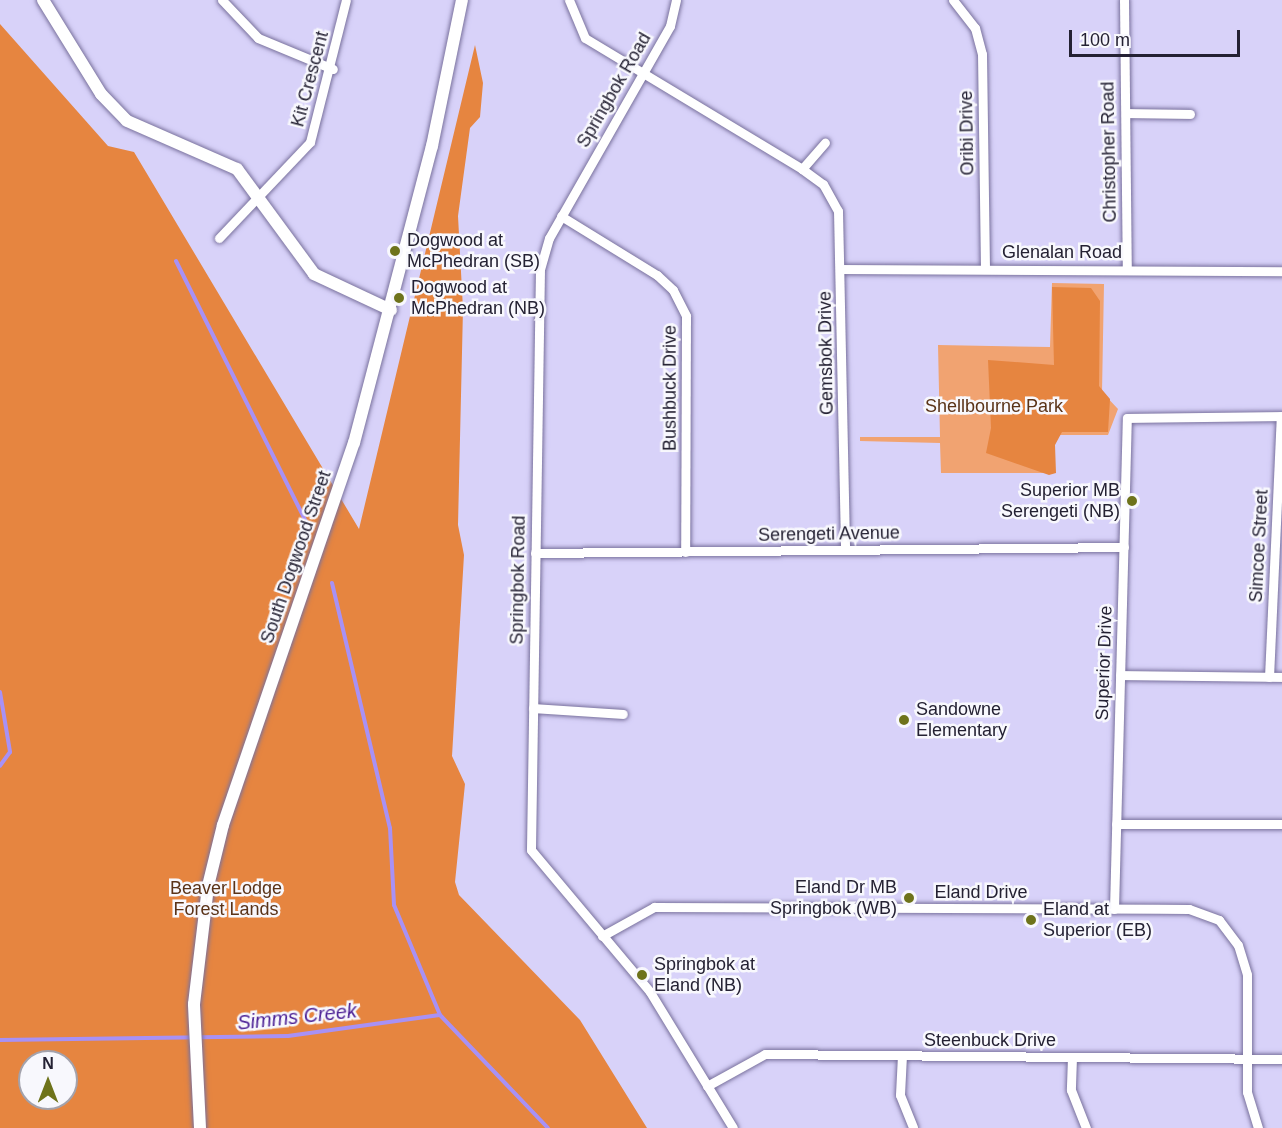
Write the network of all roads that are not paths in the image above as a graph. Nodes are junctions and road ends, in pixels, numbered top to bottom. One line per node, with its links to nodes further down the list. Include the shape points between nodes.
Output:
1 (43, 0): 15 (main road, via 101,94 127,121 237,169)
2 (222, 0): 9 (street, via 258,38)
3 (346, 0): 9 (street, Kit Crescent)
4 (462, 0): 22 (main road, South Dogwood Street)
5 (569, 0): 10 (street, Gemsbok Drive, via 585,38)
6 (676, 0): 10 (street, Springbok Road, via 670,26)
7 (1125, 0): 11 (street, Christopher Road)
8 (957, 1): 18 (street, Oribi Drive, via 975,28 982,54)
9 (333, 69): 15 (street, Kit Crescent, via 310,142)
10 (641, 76): 14 (street, Gemsbok Drive); 16 (street, Springbok Road)
11 (1125, 113): 12 (street); 19 (street, Christopher Road)
12 (1190, 114)
13 (825, 143): 14 (street)
14 (802, 169): 20 (street, Gemsbok Drive, via 823,184 838,211)
15 (257, 197): 17 (street, Kit Crescent); 22 (main road, via 314,274)
16 (561, 216): 26 (street, Bushbuck Drive, via 657,275 673,290 686,316); 27 (street, Springbok Road, via 540,269)
17 (219, 238)
18 (985, 268): 19 (street, Glenalan Road); 20 (street, Glenalan Road)
19 (1127, 268): 21 (street, Glenalan Road)
20 (842, 269): 25 (street, Gemsbok Drive)
21 (1282, 271)
22 (390, 310): 42 (main road, South Dogwood Street, via 341,486 223,825 197,956 196,1086)
23 (1282, 416): 24 (street, Superior Drive, via 1127,418); 29 (street, Simcoe Street)
24 (1124, 547): 25 (street, Serengeti Avenue); 28 (street, Superior Drive)
25 (845, 550): 26 (street, Serengeti Avenue)
26 (686, 552): 27 (street, Serengeti Avenue)
27 (535, 553): 31 (street, Springbok Road)
28 (1120, 675): 29 (street); 33 (street, Superior Drive)
29 (1269, 677): 30 (street)
30 (1282, 678)
31 (533, 708): 32 (street); 36 (street, Springbok Road, via 531,850)
32 (623, 714)
33 (1116, 824): 34 (street); 35 (street, Superior Drive)
34 (1282, 824)
35 (1114, 909): 36 (street, Eland Drive, via 654,907); 39 (street, Eland Drive, via 1189,909 1219,920 1238,945 1247,975)
36 (602, 936): 41 (street, Springbok Road, via 650,992)
37 (902, 1055): 38 (street, Steenbuck Drive); 41 (street, Steenbuck Drive, via 765,1054); 44 (street, via 900,1095)
38 (1072, 1057): 39 (street, Steenbuck Drive); 45 (street, via 1071,1090)
39 (1246, 1058): 40 (street, Steenbuck Drive); 46 (street, Eland Drive, via 1247,1092)
40 (1282, 1059)
41 (707, 1086): 43 (street, Springbok Road)
42 (200, 1128)
43 (733, 1128)
44 (913, 1128)
45 (1086, 1128)
46 (1258, 1128)

